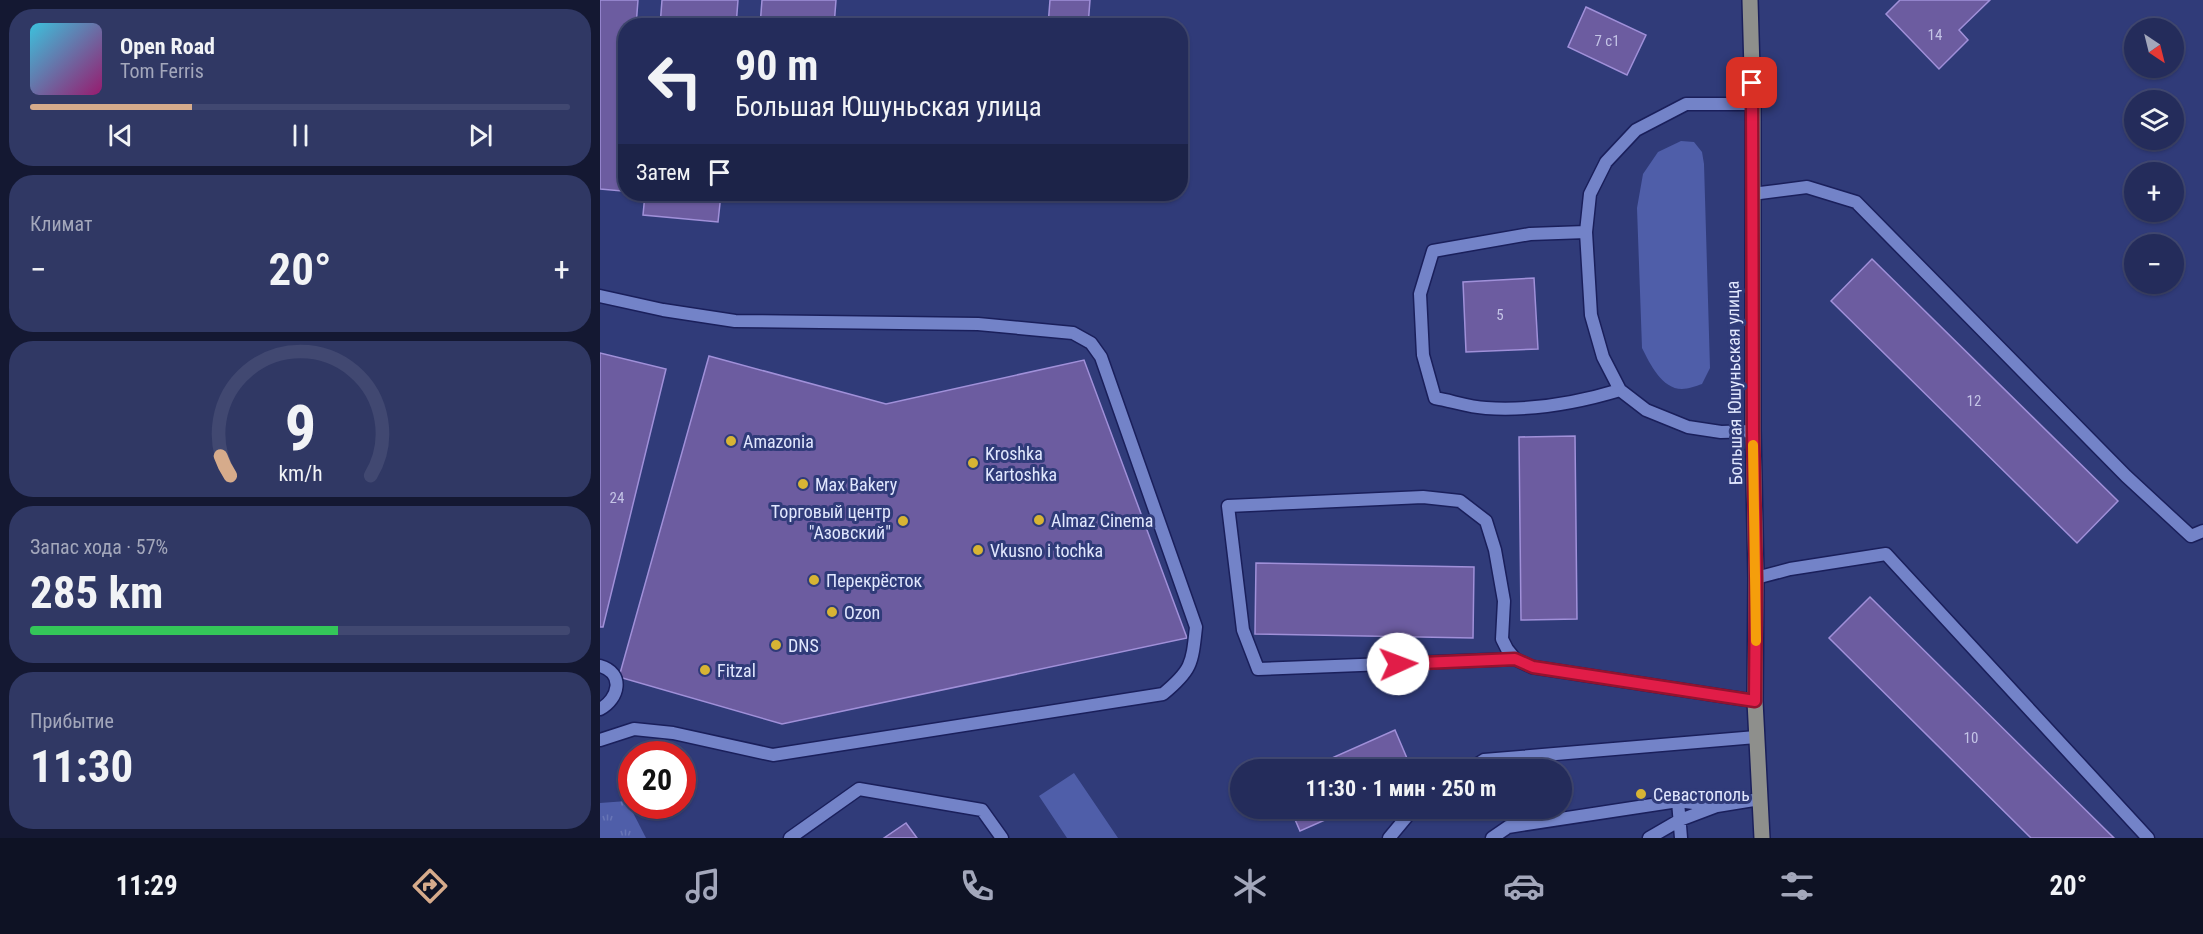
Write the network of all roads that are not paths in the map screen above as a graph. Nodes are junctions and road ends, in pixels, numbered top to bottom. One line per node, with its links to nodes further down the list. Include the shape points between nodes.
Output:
1 (1750, 0): 2 (street, Большая Юшуньская улица)
2 (1753, 104): 3 (street, Большая Юшуньская улица); 4 (lane, via 1686,104 1636,130 1606,162 1590,194)
3 (1752, 194): 7 (street, Большая Юшуньская улица); 8 (lane, via 1808,188 1857,202 2126,476 2191,536)
4 (1586, 232): 6 (lane, via 1591,315 1603,357); 6 (lane, via 1530,234 1433,251 1420,294 1423,355 1435,398 1484,408 1534,407)
5 (600, 296): 15 (lane, via 735,321 978,324 1073,333 1091,343 1101,357 1196,627 1192,657 1184,677 1163,694 773,755 634,729)
6 (1620, 390): 7 (lane, via 1646,410 1688,427)
7 (1753, 431): 9 (street, Большая Юшуньская улица)
8 (2203, 531)
9 (1756, 579): 12 (street, Большая Юшуньская улица); 29 (lane, via 1790,569 1886,554)
10 (1515, 659): 10 (lane, via 1502,639 1503,601 1486,521 1460,501 1423,497 1228,506 1243,630 1258,669); 12 (lane, via 1533,667)
11 (600, 666): 13 (lane, via 612,672 618,685 616,695)
12 (1755, 701): 14 (street, Большая Юшуньская улица)
13 (600, 709)
14 (1756, 737): 16 (lane); 17 (street, Большая Юшуньская улица)
15 (600, 740)
16 (1496, 759)
17 (1760, 799): 19 (lane); 28 (street, Большая Юшуньская улица)
18 (1678, 801): 19 (lane); 21 (lane); 25 (lane, via 1508,827)
19 (1717, 806): 21 (lane)
20 (1405, 819): 24 (lane)
21 (1680, 820): 26 (lane); 27 (lane)
22 (790, 838): 23 (lane, via 859,789 982,810)
23 (1002, 838)
24 (1389, 838)
25 (1492, 838)
26 (1649, 838)
27 (1681, 838)
28 (1762, 838)
29 (2148, 838)

